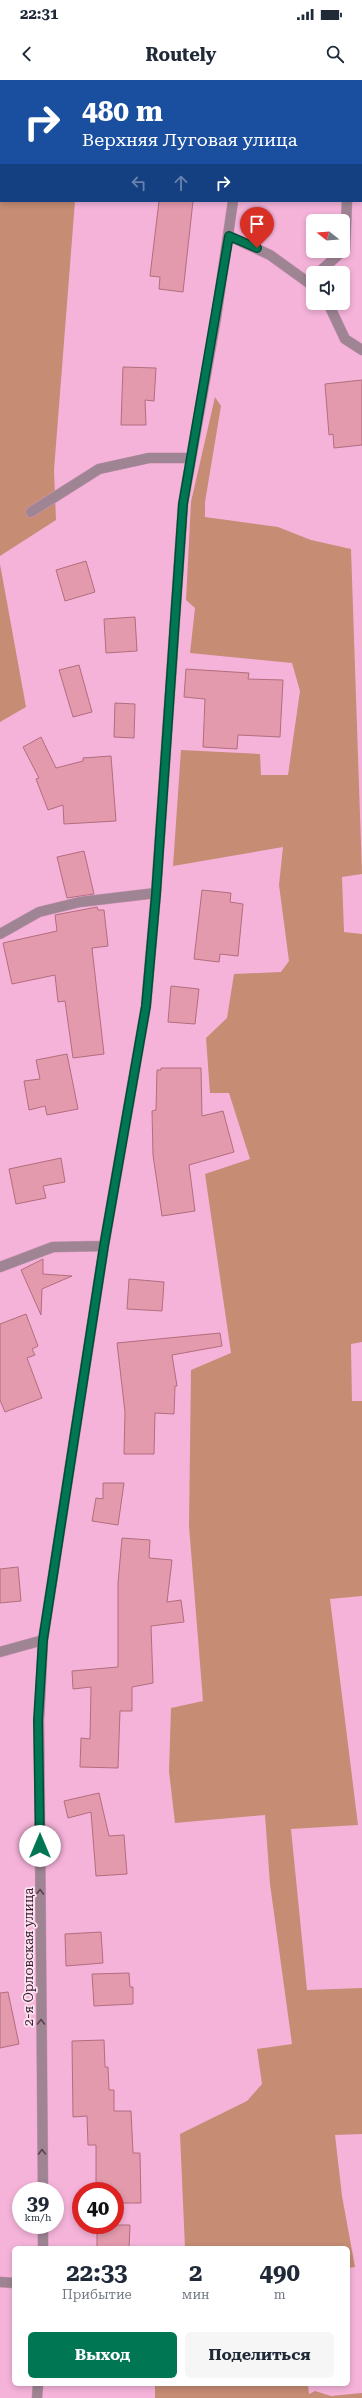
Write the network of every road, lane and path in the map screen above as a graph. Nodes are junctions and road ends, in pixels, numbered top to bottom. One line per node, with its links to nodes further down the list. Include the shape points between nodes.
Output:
1 (233, 202): 3 (street, 2-я Орловская улица)
2 (347, 202): 4 (street, via 346,249)
3 (229, 236): 5 (street, via 270,255); 8 (street, 2-я Орловская улица)
4 (326, 266)
5 (306, 278)
6 (331, 310): 7 (street, via 345,339)
7 (362, 350)
8 (191, 458): 9 (street, via 149,458 99,469); 10 (street, 2-я Орловская улица, via 183,504)
9 (31, 512)
10 (156, 894): 11 (street, via 80,902 39,912); 12 (street, 2-я Орловская улица, via 146,1006)
11 (0, 934)
12 (104, 1246): 13 (street, via 53,1247); 14 (street, 2-я Орловская улица)
13 (0, 1267)
14 (43, 1640): 15 (street); 16 (street, 2-я Орловская улица, one-way to 14, via 38,1720)
15 (0, 1652)
16 (42, 2182)
17 (43, 2234): 18 (street)
18 (43, 2246)
19 (0, 2282): 20 (street)
20 (12, 2283)
21 (38, 2386): 22 (street)
22 (37, 2398)

